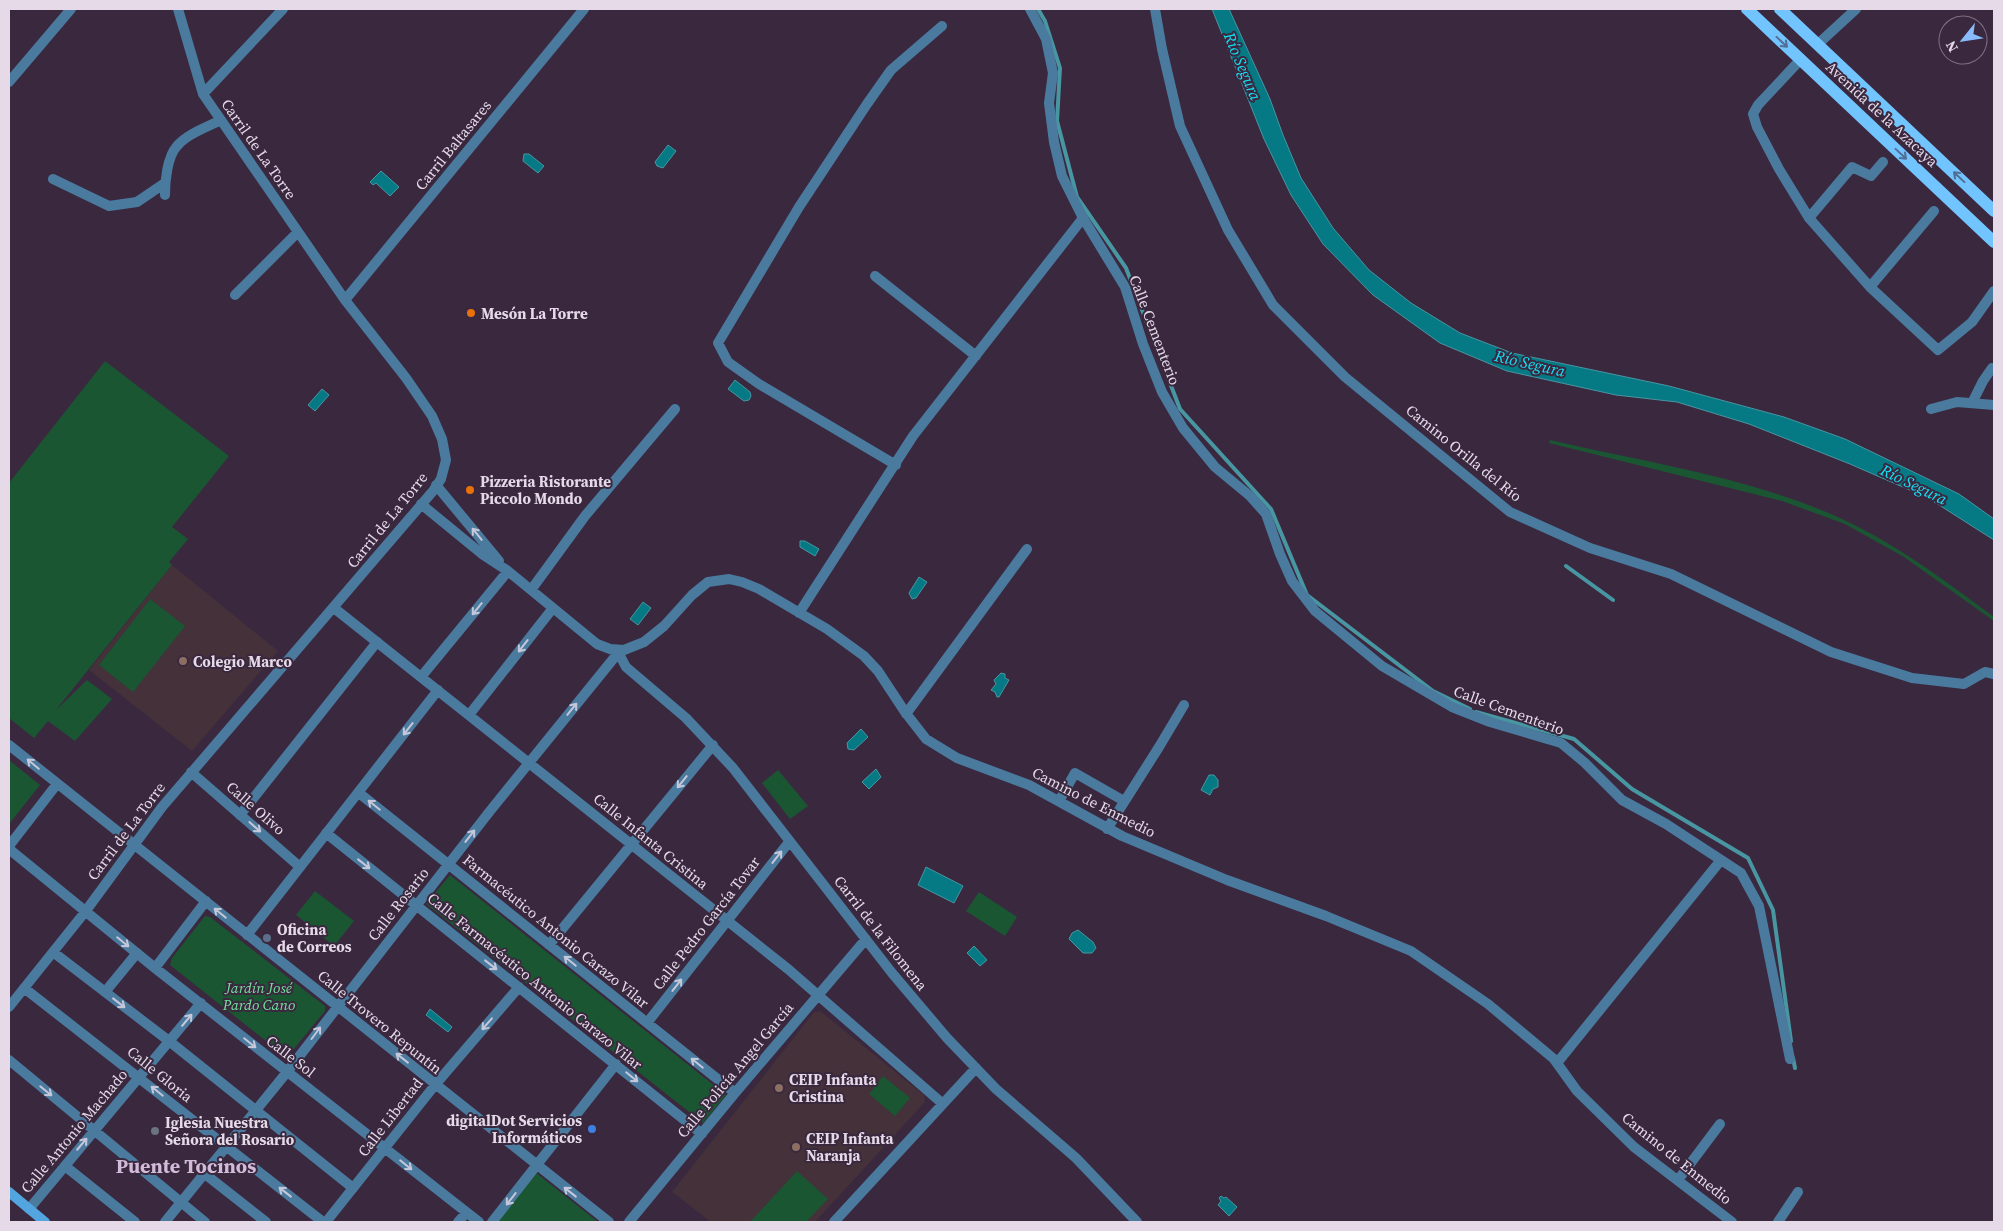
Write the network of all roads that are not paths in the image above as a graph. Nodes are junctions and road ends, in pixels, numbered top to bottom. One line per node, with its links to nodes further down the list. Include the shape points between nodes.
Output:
1 (71, 9): 13 (street)
2 (178, 9): 14 (street, Carril de La Torre)
3 (283, 9): 14 (street)
4 (584, 9): 30 (street, Carril Baltasares)
5 (1030, 9): 22 (street, Calle Cementerio, via 1046,39 1053,73 1050,103 1062,176)
6 (1155, 9): 48 (street, Camino Orilla del Río, via 1180,126 1228,230 1273,305 1345,376 1510,512 1590,548 1671,574 1831,652 1912,678 1964,684 1985,672)
7 (1747, 9): 12 (main road, Avenida de la Azacaya, one-way to 12)
8 (1780, 9): 11 (main road, Avenida de la Azacaya)
9 (1856, 9): 11 (street)
10 (942, 26): 37 (street, via 891,70 799,207 718,343 728,362 759,384)
11 (1818, 44): 21 (main road, Avenida de la Azacaya, one-way to 11)
12 (1801, 60): 23 (street, via 1758,104 1753,114 1757,127); 25 (main road, Avenida de la Azacaya, one-way to 25)
13 (9, 82)
14 (203, 94): 15 (street, Carril de La Torre)
15 (221, 120): 18 (street, via 176,146); 24 (street, Carril de La Torre)
16 (1882, 162): 23 (street, via 1870,176 1852,167)
17 (53, 179): 18 (street, via 109,206 137,202)
18 (165, 183): 19 (street)
19 (165, 195)
20 (1934, 211): 27 (street)
21 (1994, 211)
22 (1083, 218): 31 (street); 69 (street, Calle Cementerio, via 1125,287 1162,392 1183,428 1216,467 1266,514 1292,581 1315,611 1382,666 1452,707 1561,743 1622,800)
23 (1809, 218): 27 (street)
24 (298, 232): 29 (street); 30 (street, Carril de La Torre)
25 (1994, 242)
26 (874, 276): 31 (street)
27 (1870, 287): 28 (street, via 1938,350 1972,322)
28 (1994, 291)
29 (235, 295)
30 (346, 300): 38 (street, Carril de La Torre, via 432,416 445,452 444,470)
31 (976, 356): 37 (street, via 913,436)
32 (1992, 368): 33 (street)
33 (1972, 403): 34 (street); 36 (street, via 1957,402)
34 (1994, 406)
35 (675, 409): 42 (street, via 585,516)
36 (1931, 409)
37 (896, 465): 45 (street)
38 (436, 485): 39 (street, Carril de La Torre); 41 (street, one-way to 38)
39 (421, 504): 41 (street); 43 (street, Carril de La Torre)
40 (1027, 549): 52 (street)
41 (508, 571): 42 (street); 49 (street, one-way to 49)
42 (531, 590): 44 (street)
43 (334, 608): 46 (street, Calle Infanta Cristina); 57 (street, Carril de La Torre)
44 (553, 608): 47 (street, via 597,644); 53 (street, one-way to 53)
45 (799, 613): 47 (street, Camino de Enmedio, via 742,582 718,579 699,588 650,638); 52 (street, Camino de Enmedio, via 864,656 878,670)
46 (377, 642): 49 (street, Calle Infanta Cristina); 62 (street)
47 (618, 651): 55 (street, Carril de la Filomena, via 626,667); 56 (street, Calle Rosario, one-way to 47)
48 (1994, 674)
49 (422, 677): 50 (street, Calle Infanta Cristina)
50 (438, 690): 53 (street, Calle Infanta Cristina); 59 (street, one-way to 59)
51 (1184, 705): 61 (street)
52 (906, 714): 60 (street, Camino de Enmedio, via 926,738 957,758 1029,785)
53 (469, 715): 56 (street, Calle Infanta Cristina)
54 (9, 745): 58 (street, Calle Trovero Repuntín, one-way to 54)
55 (713, 745): 65 (street, Carril de la Filomena); 66 (street, one-way to 66)
56 (528, 762): 66 (street, Calle Infanta Cristina); 70 (street, Calle Rosario, one-way to 56)
57 (192, 772): 62 (street, Calle Olivo); 67 (street, Carril de La Torre)
58 (57, 784): 67 (street, Calle Trovero Repuntín); 68 (street)
59 (359, 793): 64 (street); 70 (street, Farmacéutico Antonio Carazo Vilar, one-way to 59)
60 (1059, 801): 61 (street, via 1075,773); 63 (street, Camino de Enmedio)
61 (1124, 801): 63 (street)
62 (240, 815): 71 (street, Calle Olivo, one-way to 71)
63 (1107, 828): 93 (street, Camino de Enmedio, via 1227,880 1411,951 1488,1004)
64 (326, 833): 71 (street); 73 (street, Calle Farmacéutico Antonio Carazo Vilar, one-way to 73)
65 (789, 842): 75 (street, Calle Pedro García Tovar, one-way to 65); 77 (street, Carril de la Filomena)
66 (631, 844): 75 (street, Calle Infanta Cristina); 78 (street)
67 (133, 846): 72 (street, Calle Trovero Repuntín); 74 (street, Carril de La Torre)
68 (9, 847): 74 (street, Calle Sol)
69 (1721, 860): 91 (street, Calle Cementerio, via 1741,873 1759,906); 93 (street)
70 (448, 864): 73 (street, Calle Rosario); 78 (street, Farmacéutico Antonio Carazo Vilar)
71 (300, 867): 76 (street)
72 (206, 901): 76 (street, Calle Trovero Repuntín, one-way to 72); 81 (street)
73 (416, 905): 82 (street, Calle Farmacéutico Antonio Carazo Vilar, one-way to 82); 88 (street, Calle Rosario)
74 (85, 912): 79 (street, Carril de La Torre); 80 (street, Calle Sol, one-way to 80)
75 (727, 920): 85 (street, Calle Infanta Cristina); 89 (street, Calle Pedro García Tovar, one-way to 75)
76 (247, 935): 88 (street, Calle Trovero Repuntín)
77 (866, 939): 85 (street, Calle Policía Angel García); 95 (street, Carril de la Filomena, via 942,1032)
78 (549, 945): 89 (street, Farmacéutico Antonio Carazo Vilar, one-way to 78)
79 (53, 952): 83 (street, Carril de La Torre); 84 (street)
80 (137, 954): 81 (street, Calle Sol); 84 (street)
81 (156, 968): 86 (street, Calle Sol)
82 (519, 987): 94 (street, Calle Farmacéutico Antonio Carazo Vilar); 98 (street, Calle Libertad, one-way to 98)
83 (24, 988): 87 (street, Carril de La Torre); 97 (street, Calle Gloria)
84 (105, 992): 90 (street, one-way to 90)
85 (817, 995): 99 (street, Calle Policía Angel García); 100 (street, Calle Infanta Cristina)
86 (201, 1003): 90 (street, Calle Antonio Machado, one-way to 86); 96 (street, Calle Sol, one-way to 96)
87 (9, 1007)
88 (337, 1007): 96 (street, Calle Rosario, one-way to 88); 98 (street, Calle Trovero Repuntín, one-way to 88)
89 (648, 1023): 99 (street, Farmacéutico Antonio Carazo Vilar, one-way to 89)
90 (169, 1041): 97 (street, Calle Antonio Machado); 101 (street)
91 (1790, 1059)
92 (9, 1060): 103 (street, one-way to 103)
93 (1557, 1063): 110 (street, Camino de Enmedio, via 1578,1091 1634,1147)
94 (616, 1064): 104 (street, Calle Farmacéutico Antonio Carazo Vilar, one-way to 104); 108 (street)
95 (976, 1068): 100 (street); 129 (street, Carril de la Filomena, via 1076,1158)
96 (287, 1072): 101 (street, Calle Rosario); 106 (street, Calle Sol)
97 (139, 1076): 103 (street, Calle Antonio Machado); 105 (street, Calle Gloria, one-way to 97)
98 (435, 1084): 106 (street, Calle Libertad); 108 (street, Calle Trovero Repuntín)
99 (735, 1093): 104 (street, Calle Policía Angel García)
100 (944, 1104): 128 (street)
101 (256, 1110): 105 (street, Calle Rosario); 111 (street)
102 (1720, 1124): 110 (street)
103 (94, 1130): 107 (street, Calle Antonio Machado, one-way to 103); 114 (street)
104 (702, 1134): 127 (street, Calle Policía Angel García)
105 (226, 1147): 109 (street, Calle Rosario); 122 (street, Calle Gloria, one-way to 105)
106 (385, 1148): 111 (street, Calle Libertad); 116 (street, Calle Sol, one-way to 116)
107 (65, 1166): 115 (street, Calle Antonio Machado); 118 (street)
108 (537, 1166): 125 (street, one-way to 125); 126 (street, Calle Trovero Repuntín, one-way to 108)
109 (205, 1174): 114 (street, Calle Rosario); 121 (street)
110 (1678, 1180): 130 (street, Camino de Enmedio)
111 (353, 1188): 122 (street, Calle Libertad)
112 (9, 1192): 115 (main road)
113 (1798, 1192): 131 (street)
114 (181, 1203): 119 (street, Calle Rosario); 120 (street)
115 (29, 1209): 117 (main road)
116 (466, 1213): 123 (street); 124 (street, Calle Sol)
117 (44, 1222)
118 (135, 1222)
119 (165, 1222)
120 (205, 1222)
121 (266, 1222)
122 (324, 1222)
123 (458, 1222)
124 (479, 1222)
125 (492, 1222)
126 (608, 1222)
127 (629, 1222)
128 (834, 1222)
129 (1137, 1222)
130 (1732, 1222)
131 (1778, 1222)

